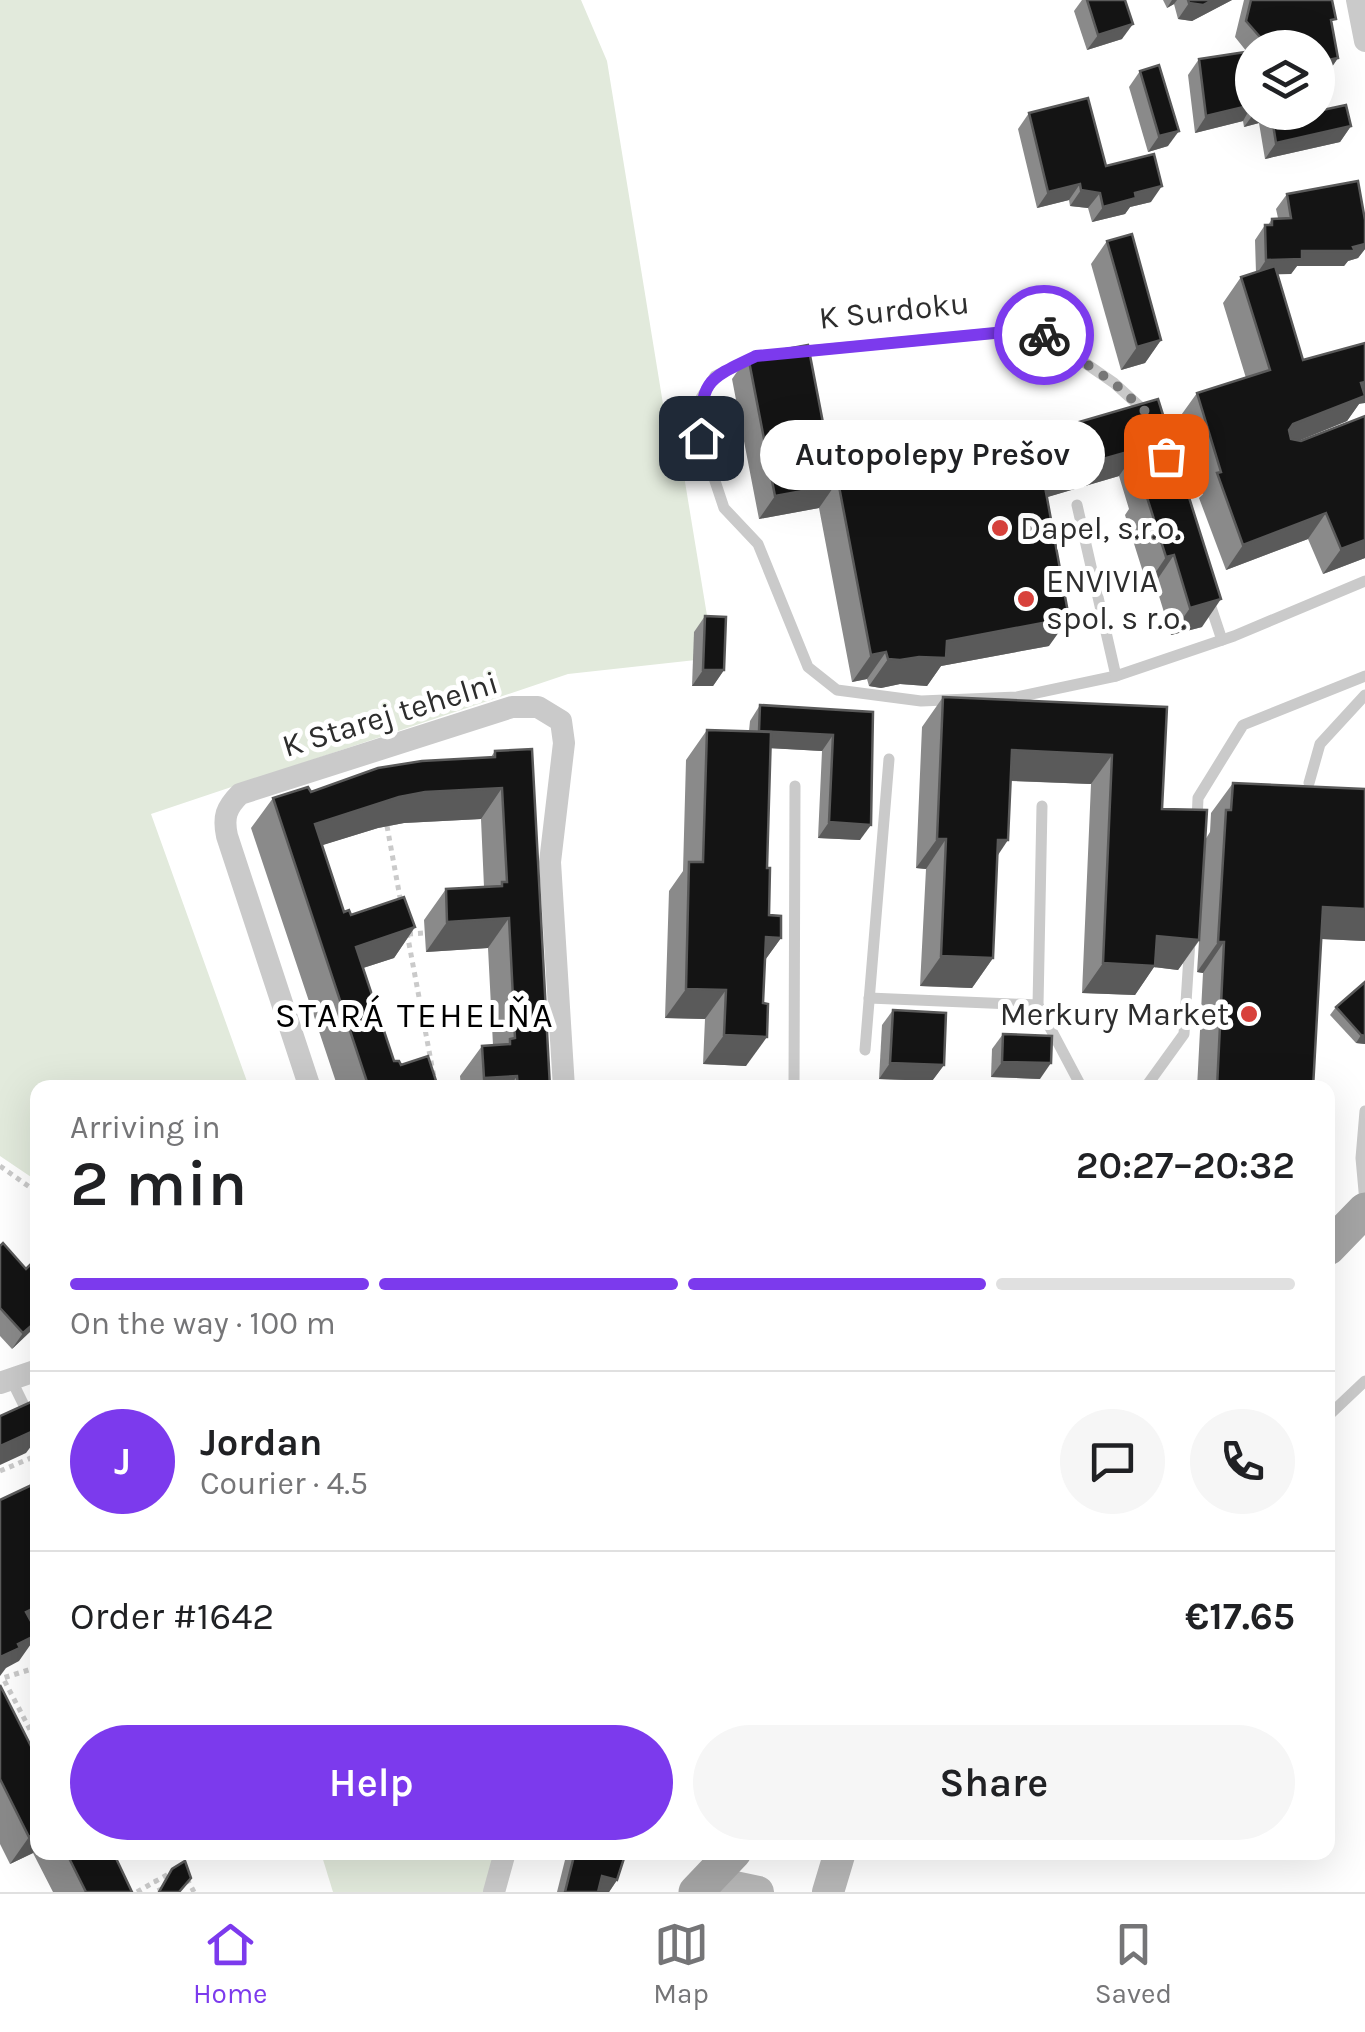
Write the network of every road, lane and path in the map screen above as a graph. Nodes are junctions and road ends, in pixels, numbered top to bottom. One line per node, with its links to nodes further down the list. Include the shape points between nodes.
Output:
1 (1356, 0): 2 (street)
2 (1365, 41)
3 (791, 352): 5 (lane, K Surdoku, via 1036,329)
4 (774, 354): 10 (lane, via 715,376 701,398 701,438 724,508 758,544 808,667 851,694 921,701 1017,696)
5 (1157, 422)
6 (1077, 505): 10 (lane)
7 (1365, 581): 9 (lane)
8 (1206, 591): 9 (lane)
9 (1222, 640): 10 (lane)
10 (1116, 676)
11 (1365, 676): 18 (lane, via 1243,724 1198,798)
12 (1365, 695): 14 (lane, via 1320,744)
13 (888, 759): 23 (lane)
14 (1309, 783)
15 (796, 786): 29 (lane)
16 (1042, 806): 24 (lane)
17 (387, 826): 20 (path)
18 (1196, 838)
19 (425, 933): 20 (path)
20 (407, 934): 22 (path); 27 (path)
21 (1190, 936): 31 (lane, via 1184,1034)
22 (398, 937)
23 (869, 998): 24 (lane); 25 (lane)
24 (1038, 1005): 30 (lane)
25 (865, 1050)
26 (307, 1080): 28 (street, K Starej tehelni, via 227,836 228,806 240,794 512,707 538,707 561,721 550,862)
27 (434, 1080)
28 (564, 1080)
29 (794, 1080)
30 (1078, 1080)
31 (1151, 1080)
32 (1365, 1111): 35 (lane)
33 (0, 1166): 34 (path)
34 (30, 1187)
35 (1365, 1202)
36 (1365, 1210): 37 (main road)
37 (1335, 1241)
38 (30, 1373): 39 (street)
39 (6, 1381): 42 (lane)
40 (1365, 1381): 41 (lane)
41 (1335, 1409)
42 (30, 1421)
43 (30, 1459): 44 (path)
44 (0, 1471)
45 (30, 1670): 46 (path, via 4,1678)
46 (30, 1729)
47 (503, 1860): 54 (street)
48 (838, 1860): 56 (street)
49 (712, 1873): 55 (street)
50 (156, 1882): 51 (path); 52 (path); 53 (path, via 181,1868)
51 (137, 1892)
52 (162, 1892)
53 (194, 1892)
54 (494, 1892)
55 (758, 1892)
56 (828, 1892)

